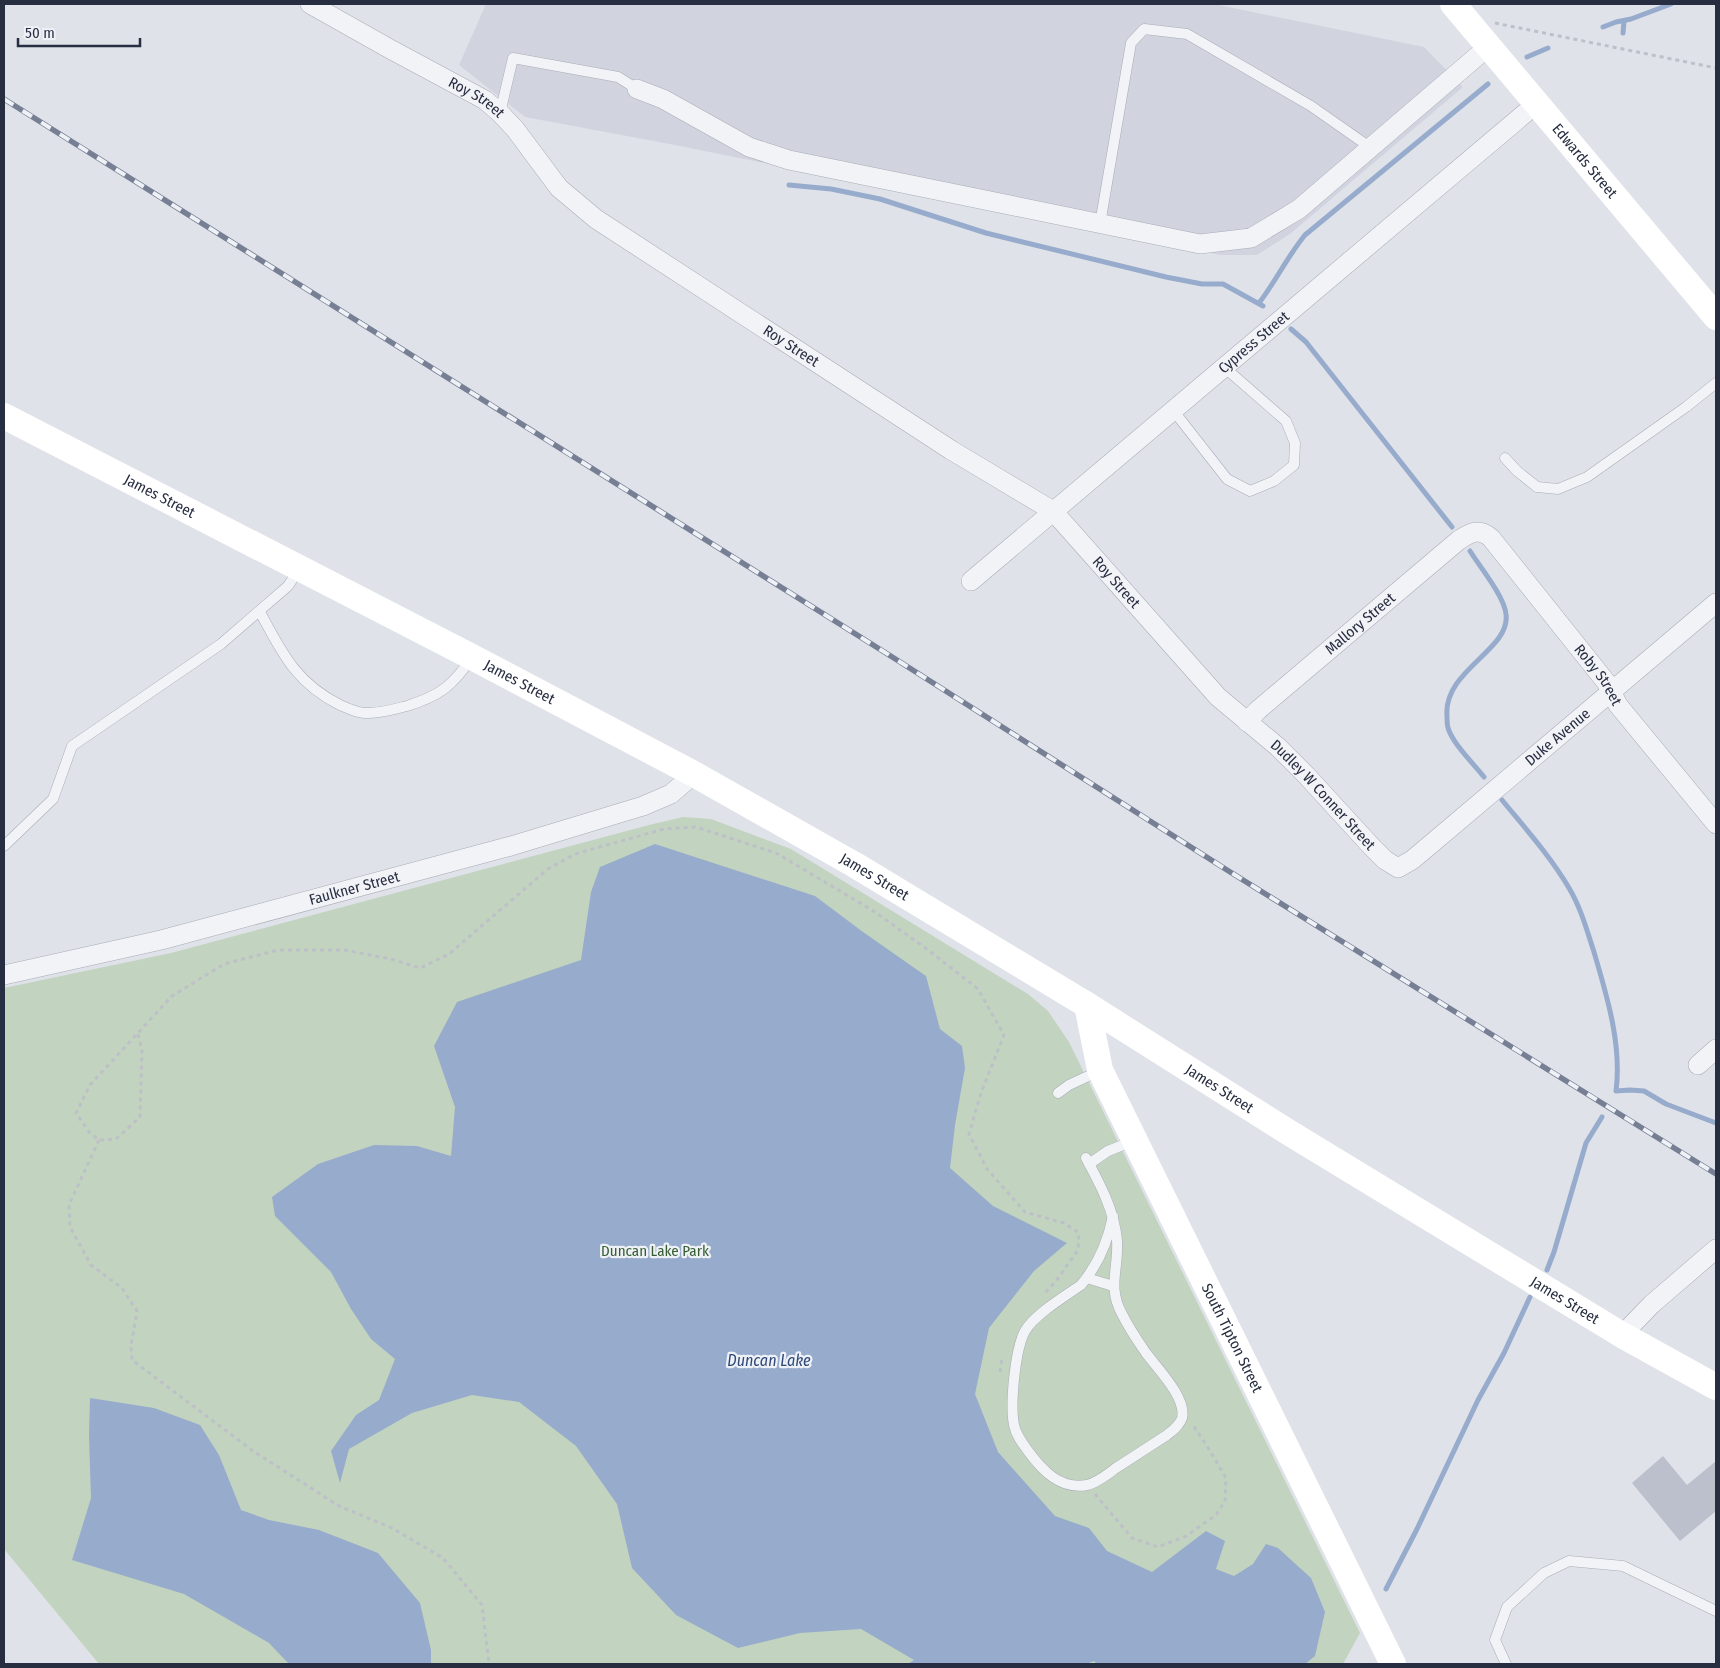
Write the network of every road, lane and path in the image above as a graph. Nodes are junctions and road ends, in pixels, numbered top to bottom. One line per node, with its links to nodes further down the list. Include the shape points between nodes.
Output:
1 (310, 4): 7 (street, Roy Street, via 468,90)
2 (1458, 10): 3 (street, Edwards Street); 4 (path)
3 (1489, 46): 6 (street, Edwards Street); 8 (street)
4 (1716, 68)
5 (637, 89): 7 (lane, via 618,77 512,58); 9 (street, via 663,99 749,147 789,160)
6 (1536, 104): 10 (street, Edwards Street); 11 (street, Cypress Street)
7 (500, 112): 16 (street, Roy Street, via 559,188 596,219 951,450)
8 (1371, 148): 9 (street, via 1299,209 1251,238 1200,244); 9 (lane, via 1311,106 1187,34 1144,29 1131,42)
9 (1100, 224)
10 (1716, 318)
11 (1224, 367): 13 (street, Cypress Street); 13 (lane, via 1286,421 1295,443 1294,464 1287,470 1250,491 1227,479)
12 (1716, 383): 15 (lane, via 1588,477 1558,489 1537,486)
13 (1172, 410): 16 (street, Cypress Street)
14 (4, 416): 18 (street, James Street)
15 (1505, 458)
16 (1053, 511): 19 (street, Cypress Street); 24 (street, Roy Street, via 1218,697)
17 (1477, 531): 23 (street, Roby Street, via 1491,538); 24 (street, Mallory Street, via 1459,540)
18 (299, 568): 21 (lane, via 288,586); 22 (street, James Street)
19 (971, 582)
20 (1716, 603): 23 (street, Duke Avenue)
21 (260, 612): 22 (lane, via 304,681 323,696 368,714 424,701 460,676); 27 (lane, via 221,644 72,746 53,799)
22 (472, 657): 25 (street, James Street)
23 (1612, 693): 26 (street, Roby Street, via 1618,705); 28 (street, Duke Avenue, via 1412,860)
24 (1247, 722): 28 (street, Dudley W Conner Street, via 1278,747 1365,841)
25 (694, 774): 29 (street, Faulkner Street, via 671,794 643,806 511,846 161,940); 30 (street, James Street, via 856,865)
26 (1716, 824)
27 (4, 846)
28 (1398, 868)
29 (4, 975)
30 (1087, 1005): 34 (street, South Tipton Street); 43 (street, James Street, via 1288,1132)
31 (138, 1034): 36 (path, via 142,1051 140,1117 116,1139); 36 (path, via 90,1086 76,1113); 42 (path, via 172,996 224,964 278,950 345,950 420,968 449,954 548,869 575,854 664,829 696,827 776,853 872,910 978,989 1004,1034 969,1134 988,1169 1025,1212 1064,1223 1080,1233 1078,1250)
32 (1716, 1049): 33 (street)
33 (1698, 1065)
34 (1100, 1070): 35 (lane); 37 (street, South Tipton Street)
35 (1058, 1093)
36 (99, 1140): 50 (path, via 69,1204 70,1227 91,1265 122,1288 137,1312 132,1360 253,1451 340,1506 392,1528 443,1558 482,1605)
37 (1134, 1140): 38 (lane, via 1088,1161); 51 (street, South Tipton Street)
38 (1113, 1216): 40 (lane, via 1110,1232); 41 (lane, via 1117,1262)
39 (1716, 1249): 43 (street, via 1652,1304)
40 (1087, 1278): 41 (lane); 47 (lane, via 1033,1321 1025,1332 1018,1354 1013,1403 1014,1425 1019,1439 1041,1469 1057,1480 1071,1486 1088,1485 1176,1428 1182,1420)
41 (1113, 1286): 47 (lane, via 1121,1313 1167,1379)
42 (1043, 1294)
43 (1622, 1335): 46 (street, James Street)
44 (1004, 1354): 45 (path)
45 (1000, 1381)
46 (1716, 1387)
47 (1182, 1410): 48 (path, via 1226,1478 1225,1500 1216,1515 1186,1536 1158,1547 1132,1538 1094,1492)
48 (1088, 1495)
49 (1716, 1611): 52 (lane, via 1623,1566 1569,1561 1544,1573 1507,1607 1495,1640)
50 (489, 1664)
51 (1392, 1664)
52 (1506, 1664)

